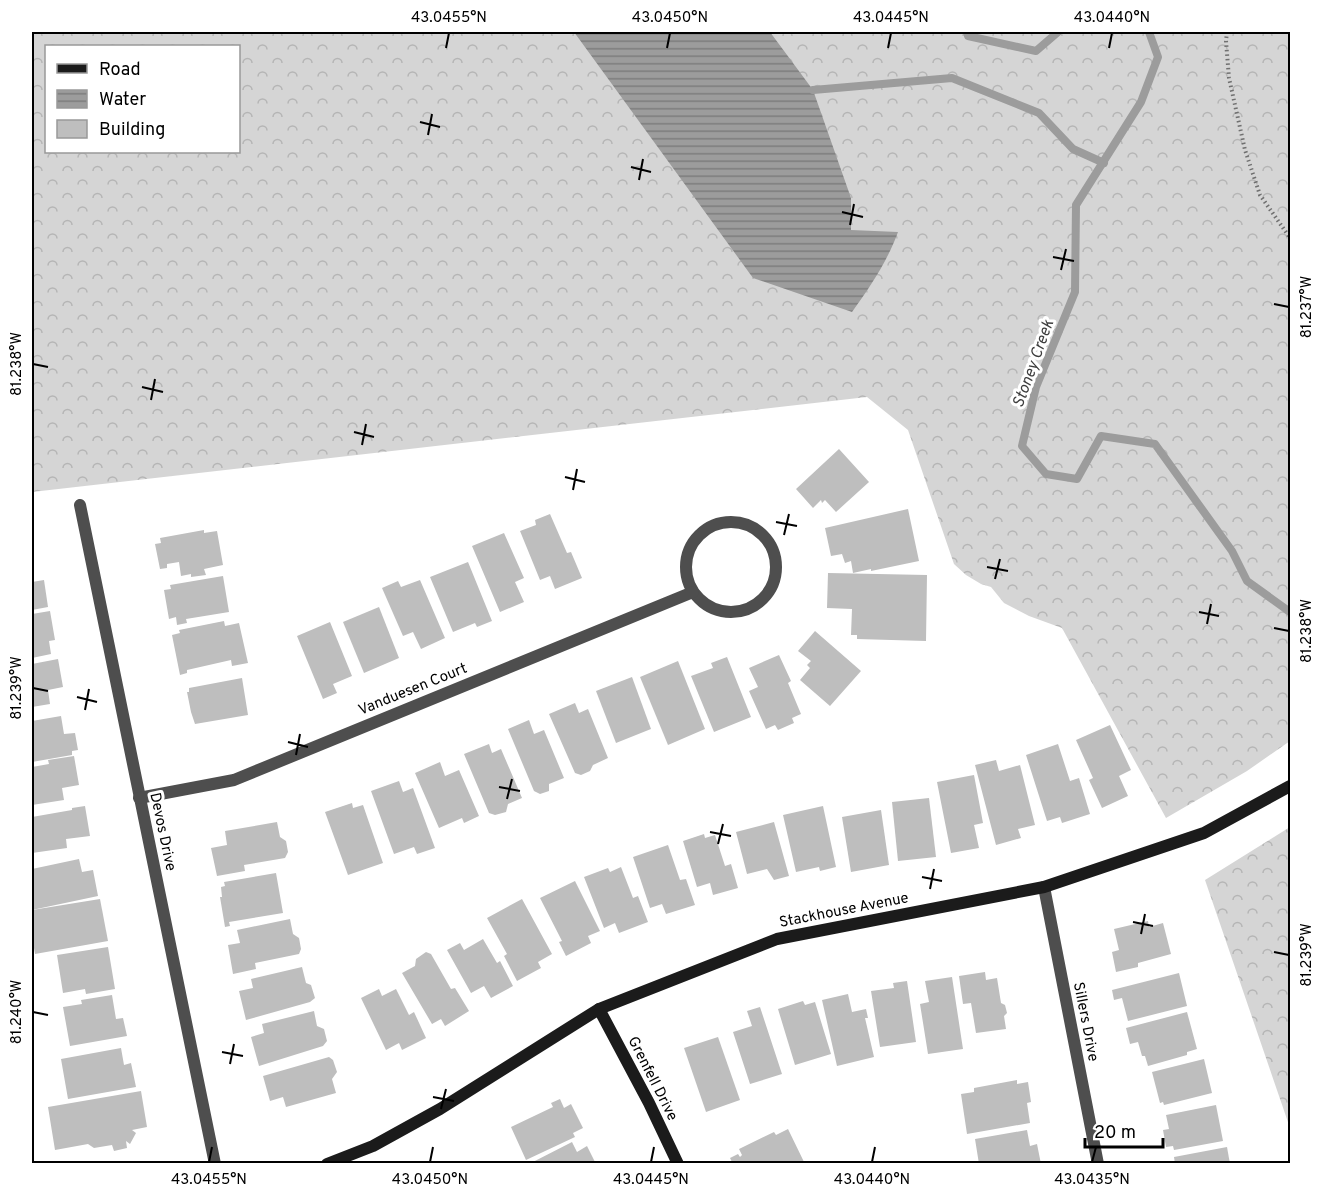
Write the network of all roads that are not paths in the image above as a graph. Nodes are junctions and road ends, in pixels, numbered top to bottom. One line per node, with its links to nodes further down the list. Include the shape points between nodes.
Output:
1 (80, 505): 4 (street, Devos Drive)
2 (693, 592): 2 (street, via 685,564 696,537 708,528 721,522 736,522 762,534 771,546 776,576 760,602 747,610 716,610); 4 (street, Vanduesen Court, via 234,780)
3 (1290, 786): 5 (street, Stackhouse Avenue, via 1204,833)
4 (139, 798): 7 (street, Devos Drive)
5 (1044, 887): 6 (street, Stackhouse Avenue, via 777,939); 10 (street, Sillers Drive)
6 (598, 1009): 8 (street, Stackhouse Avenue, via 440,1109 374,1146); 9 (street, Grenfell Drive)
7 (215, 1164)
8 (327, 1164)
9 (678, 1164)
10 (1098, 1164)

